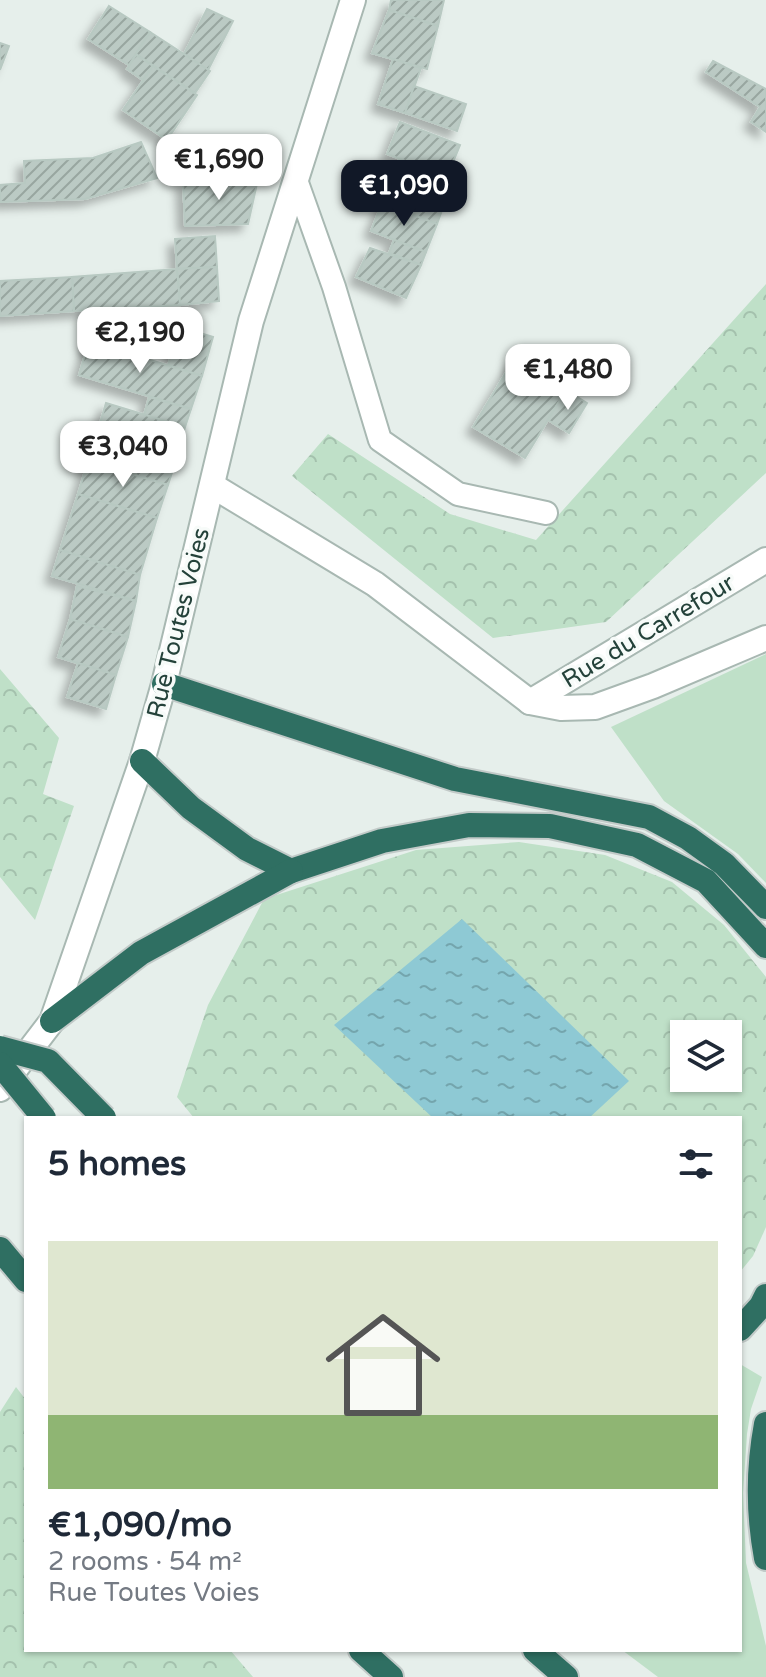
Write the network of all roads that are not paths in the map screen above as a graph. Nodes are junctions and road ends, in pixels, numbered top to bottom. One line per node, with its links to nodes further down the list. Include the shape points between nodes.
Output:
1 (353, 0): 2 (street, Rue Toutes Voies)
2 (296, 180): 3 (street, Rue Toutes Voies, via 251,321); 4 (lane, via 380,440 458,494)
3 (213, 486): 7 (street, Rue Toutes Voies); 8 (street, via 375,584)
4 (546, 513)
5 (766, 560): 8 (street, Rue du Carrefour)
6 (766, 638): 8 (street, via 595,707)
7 (164, 684): 9 (street, Rue Toutes Voies); 11 (highway, via 455,779 649,817 724,864)
8 (530, 702)
9 (142, 761): 10 (highway, via 191,808 247,849); 13 (street, Rue Toutes Voies)
10 (291, 871): 12 (highway, via 382,841 469,825 550,826 637,845 706,881); 13 (highway, via 141,953)
11 (766, 907)
12 (766, 946)
13 (52, 1021): 16 (street, Rue Toutes Voies)
14 (0, 1048): 18 (highway, bridge, via 48,1061)
15 (0, 1064): 17 (highway, bridge)
16 (0, 1089)
17 (42, 1116)
18 (102, 1116)
19 (0, 1249): 20 (highway)
20 (24, 1278)
21 (766, 1296): 22 (highway)
22 (742, 1327)
23 (766, 1424): 24 (highway, via 761,1453)
24 (766, 1558)
25 (363, 1652): 27 (highway)
26 (537, 1652): 28 (highway)
27 (391, 1677)
28 (566, 1677)

